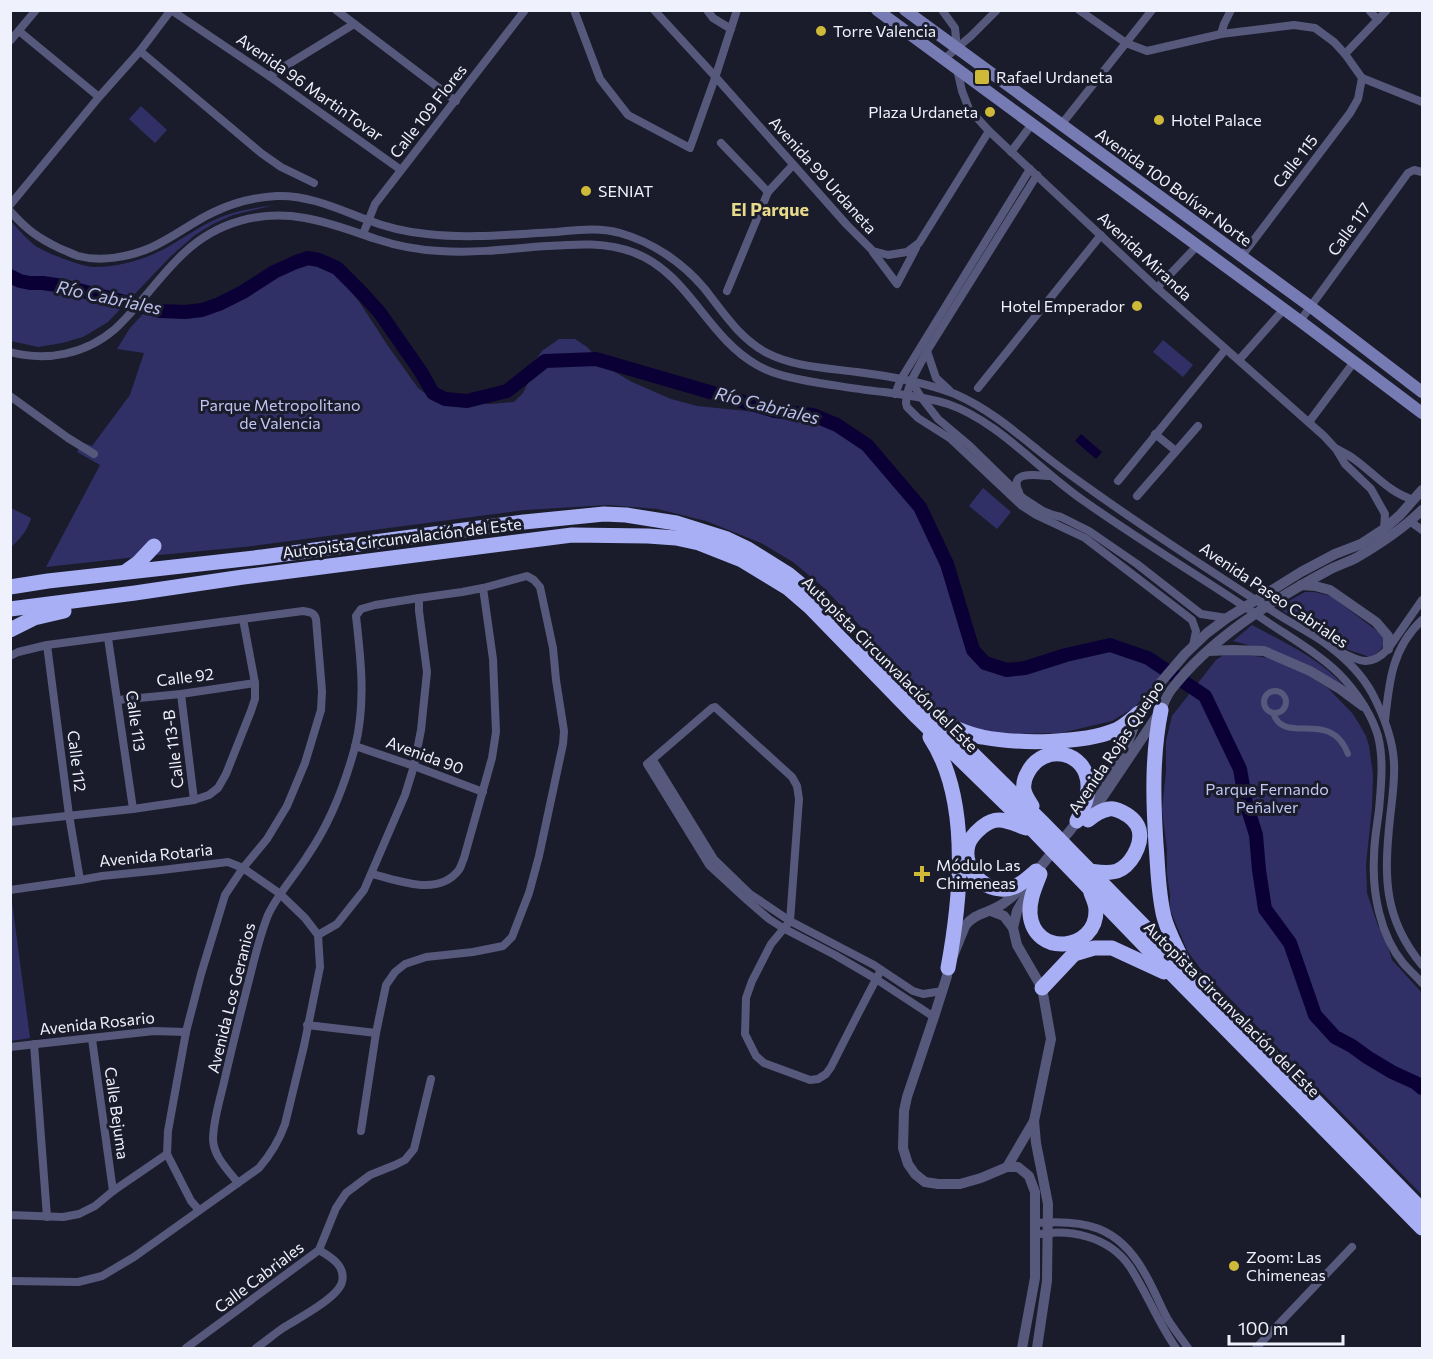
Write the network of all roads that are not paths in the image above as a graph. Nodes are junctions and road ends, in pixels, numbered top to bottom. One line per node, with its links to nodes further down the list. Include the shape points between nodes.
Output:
1 (36, 10): 21 (street)
2 (336, 10): 19 (street)
3 (525, 10): 35 (street, Calle 109 Flores)
4 (574, 10): 31 (street, via 600,79 628,115 689,148)
5 (654, 10): 31 (street, Avenida 99 Urdaneta)
6 (707, 10): 20 (street)
7 (736, 10): 20 (street)
8 (877, 10): 28 (main road, Avenida 100 Bolívar Norte)
9 (905, 10): 25 (main road, Avenida 100 Bolívar Norte)
10 (942, 10): 25 (street, via 955,28)
11 (997, 10): 25 (street)
12 (1079, 10): 24 (street)
13 (1152, 10): 24 (street)
14 (1231, 10): 22 (street)
15 (1369, 10): 18 (street)
16 (1387, 10): 18 (street)
17 (171, 11): 26 (street); 30 (street, Avenida 96 MartinTovar)
18 (1378, 20): 27 (street)
19 (354, 24): 30 (street); 35 (street)
20 (731, 29): 31 (street)
21 (19, 31): 23 (street); 33 (street)
22 (1221, 34): 24 (street, via 1147,51); 27 (street, via 1294,25 1315,28)
23 (10, 41)
24 (1126, 44): 37 (street)
25 (957, 49): 28 (street); 37 (main road, Avenida 100 Bolívar Norte)
26 (140, 51): 33 (street); 45 (street, via 261,153)
27 (1345, 54): 32 (street)
28 (943, 60): 29 (main road, Avenida 100 Bolívar Norte)
29 (957, 69): 36 (main road, Avenida 100 Bolívar Norte); 38 (street, Avenida Miranda, via 969,109)
30 (269, 76): 42 (street, Avenida 96 MartinTovar)
31 (715, 78): 41 (street, Avenida 99 Urdaneta)
32 (1362, 78): 34 (street); 55 (street, Calle 115, via 1358,99 1350,113)
33 (99, 97): 47 (street)
34 (1421, 99)
35 (456, 100): 42 (street, Calle 109 Flores)
36 (1032, 124): 40 (street); 53 (main road, Avenida 100 Bolívar Norte)
37 (1061, 125): 55 (main road, Avenida 100 Bolívar Norte)
38 (989, 131): 40 (street, Avenida Miranda); 52 (street)
39 (721, 144): 46 (street)
40 (1011, 152): 44 (street, Avenida Miranda)
41 (793, 165): 46 (street); 54 (street, Avenida 99 Urdaneta)
42 (401, 170): 49 (street, Calle 109 Flores, via 375,204)
43 (1418, 171): 58 (street, Calle 117, via 1408,173)
44 (1033, 172): 51 (street, Avenida Miranda); 62 (street); 66 (street)
45 (314, 183)
46 (768, 192): 57 (street)
47 (10, 205)
48 (10, 211): 49 (street, Avenida Paseo Cabriales, via 39,238 79,256 104,258 150,248 216,210 274,196 301,197)
49 (369, 221): 50 (street, Calle 109 Flores); 66 (street, Avenida Paseo Cabriales, via 445,236 615,231 653,246 677,262 702,285 741,335 772,356)
50 (363, 234): 63 (street, Avenida Paseo Cabriales, via 285,215 236,221 199,240 117,327 90,346 56,356); 71 (street, Avenida Paseo Cabriales, via 397,245 445,251 580,243 635,253 659,266 682,286 717,332 756,365 781,376)
51 (1101, 235): 56 (street, Avenida Miranda); 68 (street)
52 (919, 243): 54 (street, Avenida 99 Urdaneta, via 907,252 888,255); 54 (street, via 897,284)
53 (1197, 246): 56 (street); 59 (main road, Avenida 100 Bolívar Norte)
54 (873, 251)
55 (1241, 257): 58 (main road, Avenida 100 Bolívar Norte)
56 (1157, 288): 61 (street, Avenida Miranda)
57 (727, 291)
58 (1311, 307): 60 (street, Calle 117); 69 (main road, Avenida 100 Bolívar Norte)
59 (1284, 309): 60 (main road, Avenida 100 Bolívar Norte); 64 (street)
60 (1300, 321): 65 (main road)
61 (1225, 350): 64 (street, Avenida Miranda); 78 (street)
62 (927, 351): 67 (street); 70 (street, via 936,378)
63 (10, 352)
64 (1239, 360): 76 (street, Avenida Miranda)
65 (1354, 362): 75 (main road); 76 (street)
66 (901, 379): 67 (street, Avenida Paseo Cabriales); 71 (street)
67 (911, 381): 70 (street, Avenida Paseo Cabriales); 72 (street); 74 (street)
68 (978, 388)
69 (1422, 392)
70 (952, 393): 108 (street, Avenida Paseo Cabriales, via 1004,422 1089,488)
71 (895, 394): 72 (street, Avenida Paseo Cabriales)
72 (907, 394): 74 (street, Avenida Paseo Cabriales); 110 (street, via 907,406 918,418 951,439 1022,506 1085,538 1192,620 1196,631)
73 (10, 396): 81 (street)
74 (921, 397): 82 (street, Avenida Paseo Cabriales, via 972,415); 86 (street, via 938,419)
75 (1422, 413)
76 (1310, 422): 79 (street, Avenida Miranda)
77 (1198, 426): 80 (street)
78 (1155, 434): 80 (street); 83 (street)
79 (1336, 449): 87 (street, Avenida Miranda, via 1353,458 1386,487); 90 (street, Avenida Miranda, via 1382,506)
80 (1176, 451): 85 (street)
81 (94, 454)
82 (1052, 476): 86 (street, via 1023,475 1016,485); 117 (street, Avenida Paseo Cabriales, via 1082,500 1329,664)
83 (1118, 481)
84 (1422, 490): 87 (street, Avenida Rojas Queipo)
85 (1137, 496)
86 (1023, 498): 103 (street, via 1042,511 1089,531 1201,614)
87 (1414, 500): 90 (street, Avenida Rojas Queipo)
88 (1422, 510): 89 (street, Avenida Rojas Queipo)
89 (1411, 522): 91 (street); 96 (street, Avenida Rojas Queipo, via 1386,541)
90 (1384, 529): 103 (street, Avenida Rojas Queipo, via 1301,572)
91 (1422, 531)
92 (166, 568): 93 (highway, Autopista Circunvalación del Este); 93 (highway, via 154,559 154,546); 122 (highway, Autopista Circunvalación del Este, via 583,515 626,515 676,523 727,539 788,574)
93 (124, 572): 95 (highway, Autopista Circunvalación del Este)
94 (10, 577): 95 (highway)
95 (48, 581): 97 (highway, Autopista Circunvalación del Este)
96 (1301, 585): 111 (street, via 1330,590 1376,622 1388,636); 112 (street, Avenida Rojas Queipo, via 1243,621)
97 (10, 587)
98 (483, 588): 100 (street, Avenida Los Geranios); 127 (street, via 493,659 496,732); 157 (street, Avenida Los Geranios, via 527,576 534,580 540,587 553,648 564,731 539,856 512,937 503,946 426,957 405,964 394,972 387,985)
99 (135, 593): 102 (highway, Autopista Circunvalación del Este); 106 (highway, via 34,618); 121 (highway, Autopista Circunvalación del Este, via 572,535 676,538 742,560 788,588)
100 (419, 598): 124 (street, Avenida Los Geranios, via 361,609 356,616 362,700); 126 (street, via 427,672)
101 (1422, 600): 111 (street)
102 (10, 609)
103 (1227, 618): 110 (street, Avenida Rojas Queipo)
104 (243, 619): 107 (street); 114 (street); 134 (street, via 303,611 315,615 322,691 321,710 305,763 287,806 267,839)
105 (1420, 621): 123 (street, via 1400,648 1391,671)
106 (10, 630)
107 (108, 638): 109 (street); 116 (street, Calle 113)
108 (1327, 644): 111 (street, via 1357,660 1370,661); 123 (street, Avenida Paseo Cabriales, via 1363,679)
109 (47, 645): 113 (street); 130 (street, Calle 112)
110 (1193, 646): 120 (street, Avenida Rojas Queipo)
111 (1388, 649)
112 (1209, 651): 117 (street, via 1264,651 1310,671); 118 (street, Avenida Rojas Queipo, via 1170,691)
113 (10, 656)
114 (255, 683): 115 (street, Calle 92); 128 (street, via 255,699 226,774 218,788)
115 (181, 694): 116 (street, Calle 92); 128 (street, Calle 113-B)
116 (118, 700): 129 (street, Calle 113)
117 (1363, 706): 151 (street, Avenida Paseo Cabriales, via 1378,738 1381,761 1374,857 1377,902 1394,949)
118 (1161, 710): 132 (street, Avenida Rojas Queipo); 149 (highway, via 1153,808 1158,875 1165,918)
119 (1273, 713): 125 (street, via 1277,722 1289,728 1332,733)
120 (1139, 714): 122 (highway, via 1117,729 1060,740 980,737); 132 (street, Avenida Rojas Queipo, via 1127,745 1096,790)
121 (917, 717): 133 (highway, Autopista Circunvalación del Este); 147 (highway, via 939,750 955,799 958,903)
122 (939, 721): 133 (highway, Autopista Circunvalación del Este)
123 (1384, 721): 146 (street, Avenida Paseo Cabriales, via 1394,765 1386,884 1404,941)
124 (355, 746): 126 (street, Avenida 90); 141 (street, Avenida Los Geranios, via 336,804 311,852)
125 (1348, 754)
126 (414, 766): 127 (street, Avenida 90); 137 (street)
127 (483, 792): 137 (street, via 465,858 447,880 425,886)
128 (194, 800): 129 (street)
129 (133, 809): 130 (street)
130 (69, 815): 131 (street); 138 (street, Calle 112)
131 (10, 822)
132 (1083, 822): 133 (highway, via 1089,787 1085,770 1073,758 1057,753 1045,755 1032,765 1024,783); 135 (highway, via 1099,812 1117,809 1140,831 1140,842 1124,867 1107,873); 136 (street, Avenida Rojas Queipo)
133 (1039, 827): 135 (highway, Autopista Circunvalación del Este); 136 (highway, via 997,819 979,830 967,852 972,870 992,888 1016,887); 140 (highway, Autopista Circunvalación del Este)
134 (243, 867): 138 (street, Avenida Rotaria, via 228,862); 141 (street, Avenida Rotaria); 156 (street, via 225,895)
135 (1089, 870): 149 (highway, Autopista Circunvalación del Este)
136 (1038, 872): 140 (highway, via 1032,896 1032,924 1054,944 1075,942 1091,928 1096,909); 142 (street, Avenida Rojas Queipo, via 1003,905); 144 (street, Avenida Rojas Queipo, via 1017,911)
137 (372, 874): 145 (street, via 337,924)
138 (80, 880): 139 (street, Avenida Rotaria)
139 (10, 890)
140 (1090, 890): 149 (highway, Autopista Circunvalación del Este)
141 (279, 893): 145 (street, Avenida Rotaria); 166 (street, Avenida Los Geranios, via 261,933 213,1140 216,1154)
142 (991, 911): 144 (street, via 1004,916); 147 (street, Avenida Rojas Queipo, via 969,920)
143 (786, 925): 143 (street, via 799,799 797,786 792,777 715,707 650,762 714,859); 148 (street); 150 (street); 150 (street, via 771,944 746,998 745,1034 764,1063 810,1080 826,1074)
144 (1013, 928): 152 (street, via 1017,945)
145 (318, 935): 155 (street, via 320,967)
146 (1422, 965)
147 (948, 968): 153 (street, Avenida Rojas Queipo)
148 (881, 969): 150 (street); 153 (street, via 913,991)
149 (1183, 975): 152 (highway, via 1112,948 1094,948 1074,954); 169 (highway, Autopista Circunvalación del Este); 174 (highway, Autopista Circunvalación del Este)
150 (876, 979): 154 (street)
151 (1422, 983)
152 (1042, 988): 162 (street, via 1051,1040)
153 (943, 992): 154 (street, Avenida Rojas Queipo)
154 (934, 1017): 165 (street, Avenida Rojas Queipo, via 904,1111 903,1148 908,1164 925,1182 938,1184 960,1184)
155 (307, 1025): 157 (street); 166 (street, via 281,1137 259,1168)
156 (186, 1032): 158 (street, Avenida Rosario, via 154,1031); 164 (street)
157 (376, 1034): 163 (street, Avenida Los Geranios)
158 (92, 1039): 159 (street, Avenida Rosario); 167 (street, Calle Bejuma)
159 (34, 1044): 160 (street, Avenida Rosario); 171 (street)
160 (10, 1047)
161 (431, 1079): 177 (street, Calle Cabriales, via 414,1149 405,1160 370,1175 346,1193)
162 (1034, 1121): 165 (street); 173 (street, via 1048,1204)
163 (361, 1131)
164 (167, 1154): 167 (street); 168 (street)
165 (1007, 1167): 172 (street, via 1018,1167 1029,1176 1035,1192)
166 (238, 1183): 168 (street)
167 (113, 1191): 171 (street, via 79,1214)
168 (199, 1210): 178 (street, via 102,1276 78,1282)
169 (1422, 1210)
170 (10, 1215): 171 (street)
171 (47, 1217)
172 (1035, 1222): 173 (street); 175 (street)
173 (1047, 1227): 175 (street); 182 (street, via 1047,1281); 183 (street, via 1111,1247 1129,1265); 184 (street, via 1080,1223 1116,1237 1144,1272 1168,1320)
174 (1422, 1228)
175 (1034, 1234): 181 (street, via 1035,1278)
176 (1352, 1247): 185 (street)
177 (319, 1250): 179 (street, Calle Cabriales); 180 (street, via 339,1265 342,1284)
178 (10, 1281)
179 (186, 1348)
180 (256, 1348)
181 (1022, 1348)
182 (1037, 1348)
183 (1176, 1348)
184 (1188, 1348)
185 (1256, 1348)

